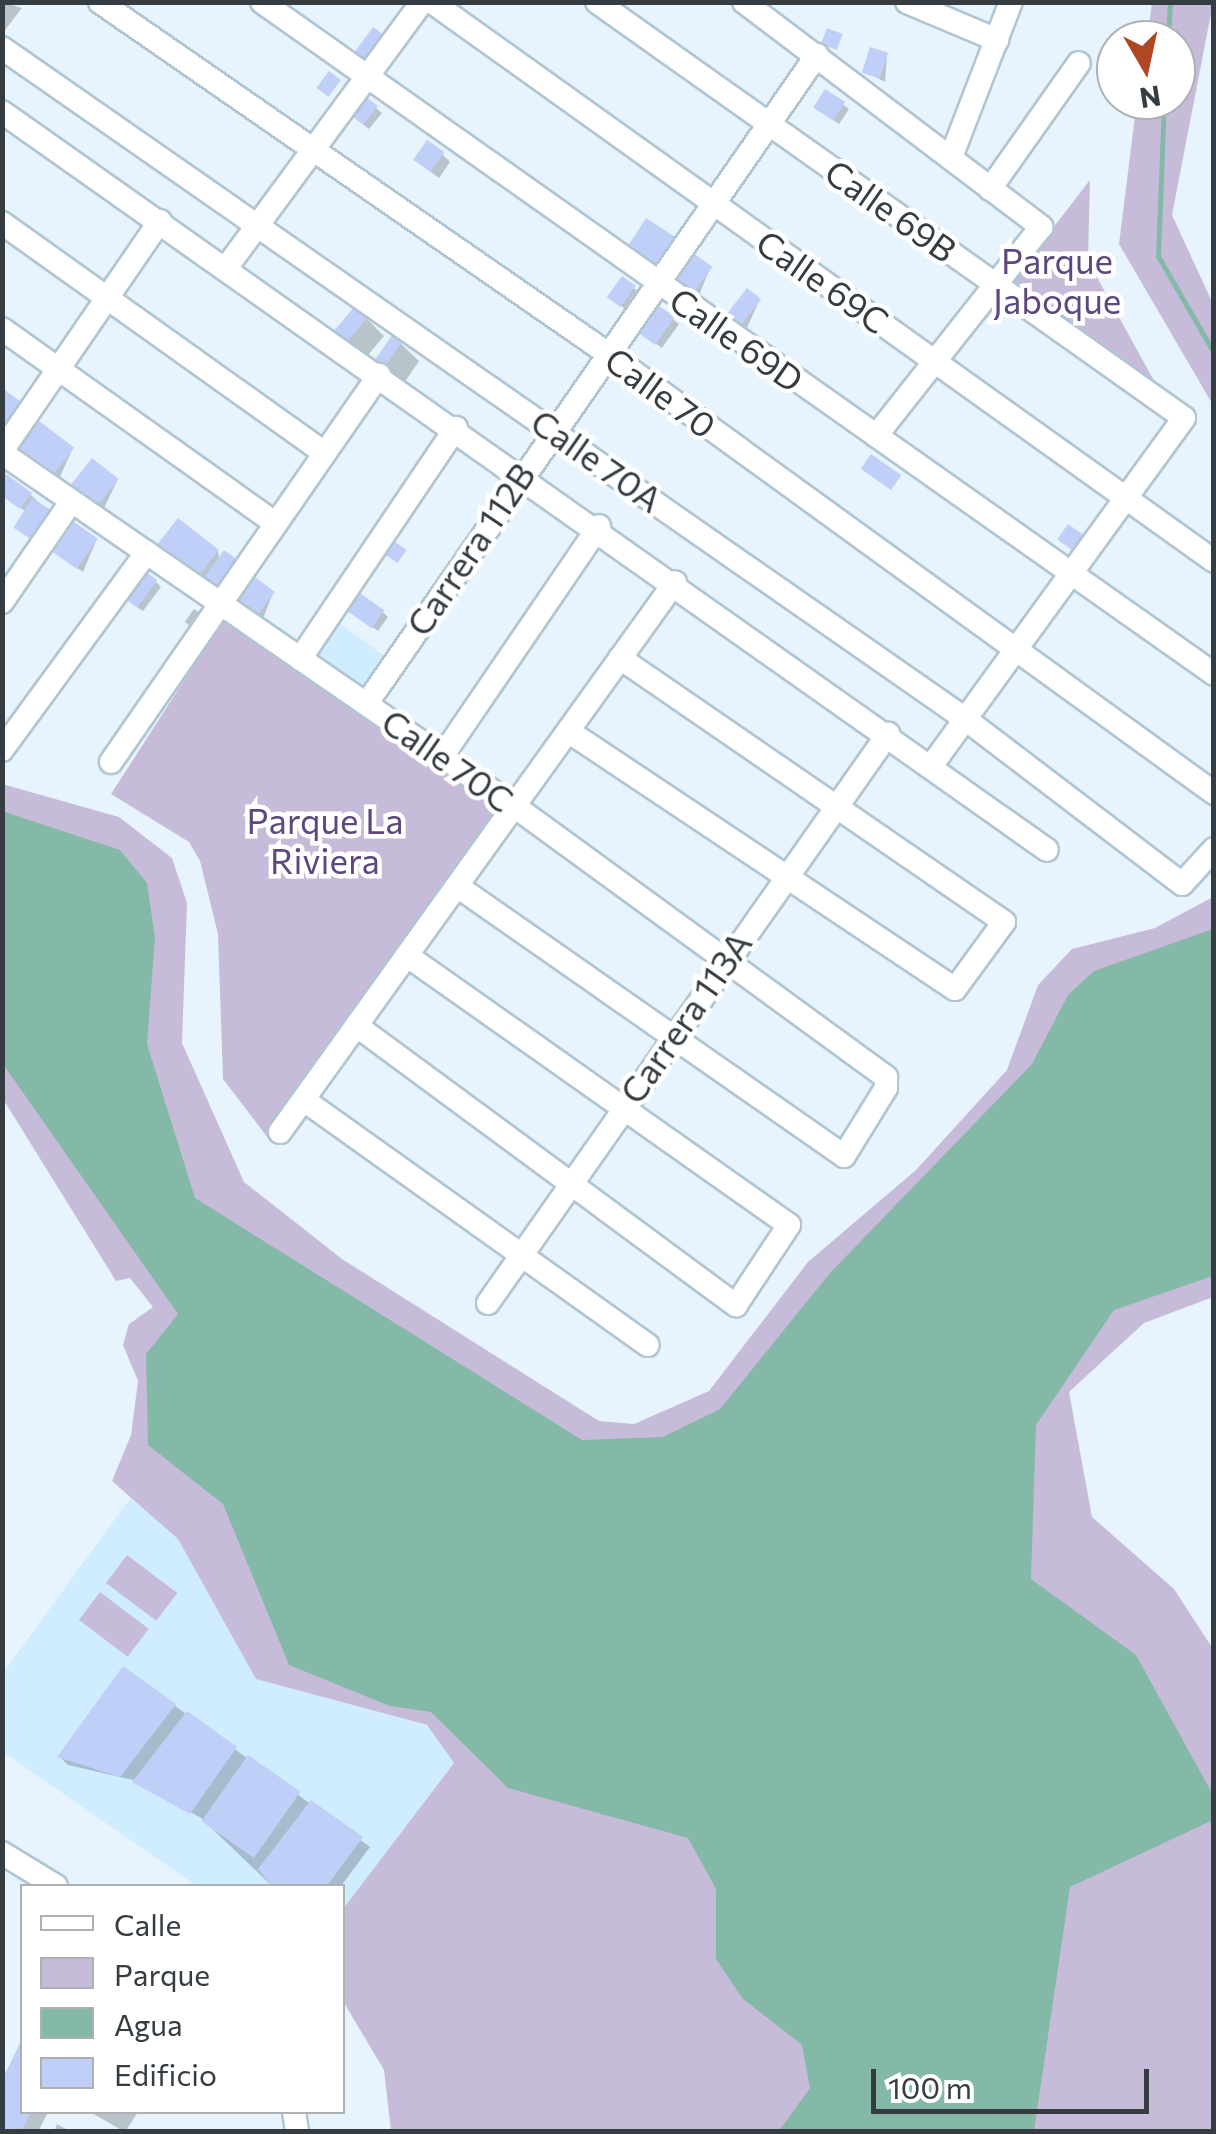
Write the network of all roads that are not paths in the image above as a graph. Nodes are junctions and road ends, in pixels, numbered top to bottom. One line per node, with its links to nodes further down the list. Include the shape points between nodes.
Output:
1 (100, 2): 16 (street, Calle 70)
2 (262, 2): 13 (street, Calle 69D)
3 (422, 2): 13 (street)
4 (432, 2): 19 (street, Calle 69C)
5 (598, 2): 15 (street, Calle 69B)
6 (906, 2): 9 (street)
7 (1012, 2): 9 (street)
8 (758, 7): 11 (street)
9 (997, 40): 17 (street)
10 (2, 48): 22 (street, Calle 70A)
11 (817, 55): 15 (street, Carrera 112B); 17 (street)
12 (1079, 63): 18 (street)
13 (367, 76): 16 (street); 24 (street, Calle 69D)
14 (2, 112): 20 (street, Calle 70A)
15 (770, 125): 19 (street, Carrera 112B); 25 (street, Calle 69B)
16 (313, 149): 22 (street); 28 (street, Calle 70)
17 (953, 152): 18 (street)
18 (990, 189): 25 (street, via 1041,227)
19 (710, 202): 24 (street, Carrera 112B); 29 (street, Calle 69C)
20 (160, 221): 23 (street, Calle 70A); 26 (street)
21 (2, 223): 26 (street)
22 (256, 226): 23 (street); 33 (street, Calle 70A)
23 (226, 268): 31 (street, Calle 70A)
24 (658, 284): 28 (street, Carrera 112B); 34 (street, Calle 69D)
25 (997, 286): 29 (street); 38 (street, Calle 69B, via 1184,418)
26 (106, 296): 30 (street); 36 (street)
27 (2, 329): 30 (street)
28 (607, 353): 33 (street, Carrera 112B); 48 (street, Calle 70)
29 (935, 360): 34 (street); 38 (street, Calle 69C)
30 (58, 368): 35 (street); 40 (street)
31 (379, 375): 32 (street, Calle 70A); 36 (street)
32 (456, 428): 37 (street, Calle 70A); 50 (street)
33 (551, 428): 37 (street, Carrera 112B); 53 (street, Calle 70A)
34 (876, 436): 44 (street, Calle 69D)
35 (2, 452): 39 (street, Calle 70C)
36 (324, 453): 40 (street)
37 (523, 472): 41 (street, Calle 70A); 52 (street, Carrera 112B)
38 (1127, 491): 43 (street, Calle 69C); 44 (street)
39 (72, 502): 42 (street, Calle 70C); 46 (street)
40 (276, 524): 47 (street)
41 (599, 526): 45 (street, Calle 70A); 57 (street)
42 (147, 552): 47 (street, Calle 70C); 56 (street)
43 (1214, 562)
44 (1070, 569): 48 (street); 51 (street, Calle 69D)
45 (675, 582): 49 (street); 55 (street, Calle 70A)
46 (2, 602)
47 (221, 605): 50 (street, Calle 70C); 58 (street)
48 (1016, 646): 53 (street); 60 (street, Calle 70)
49 (620, 658): 54 (street); 62 (street)
50 (300, 660): 52 (street, Calle 70C)
51 (1214, 674)
52 (367, 703): 57 (street, Calle 70C)
53 (964, 718): 59 (street); 63 (street, Calle 70A, via 1182,884)
54 (568, 730): 61 (street); 65 (street)
55 (888, 734): 59 (street, Calle 70A); 62 (street, Carrera 113A)
56 (9, 747)
57 (444, 755): 61 (street, Calle 70C)
58 (111, 762)
59 (933, 764): 64 (street, Calle 70A)
60 (1214, 793)
61 (517, 808): 66 (street); 68 (street, Calle 70C)
62 (835, 811): 65 (street, Carrera 113A); 65 (street, via 1004,922 955,989)
63 (1214, 849)
64 (1047, 850)
65 (783, 879): 68 (street, Carrera 113A)
66 (461, 889): 67 (street); 70 (street)
67 (410, 957): 69 (street); 72 (street)
68 (725, 958): 70 (street, Carrera 113A); 70 (street, Calle 70C, via 886,1077 844,1156)
69 (357, 1026): 71 (street); 74 (street)
70 (666, 1039): 72 (street, Carrera 113A)
71 (304, 1100): 73 (street); 75 (street)
72 (622, 1106): 74 (street, Carrera 113A); 74 (street, via 789,1226 736,1305)
73 (280, 1132)
74 (568, 1183): 75 (street, Carrera 113A)
75 (519, 1253): 76 (street, Carrera 113A); 77 (street)
76 (488, 1303)
77 (648, 1345)
78 (2, 1853): 79 (street)
79 (53, 1884)

